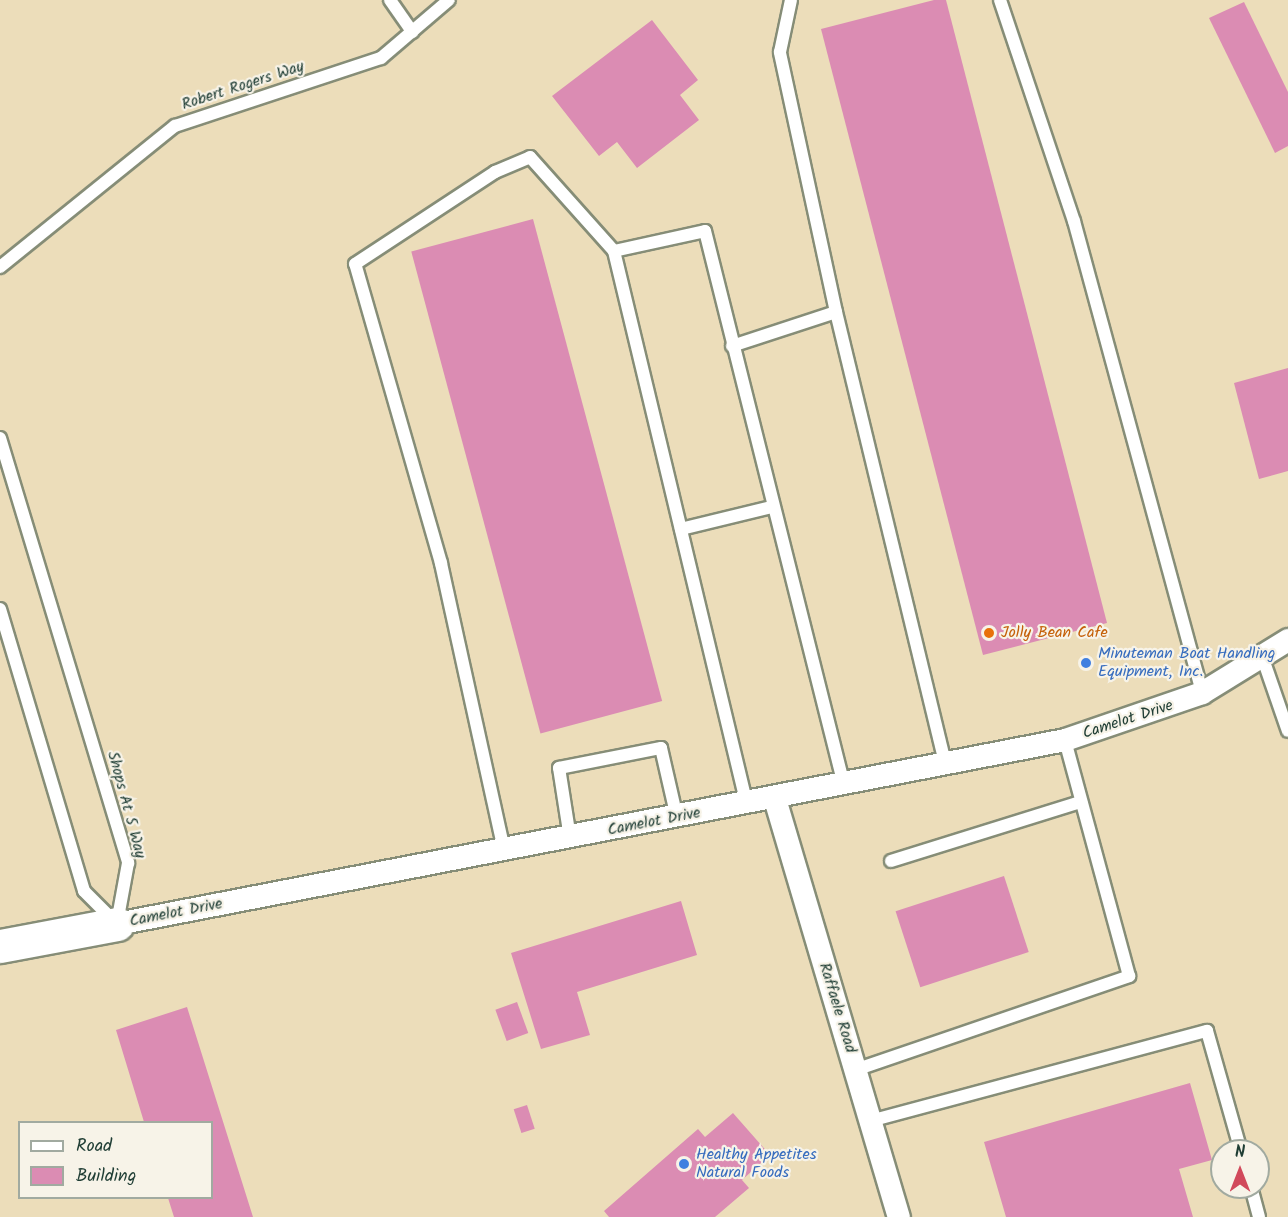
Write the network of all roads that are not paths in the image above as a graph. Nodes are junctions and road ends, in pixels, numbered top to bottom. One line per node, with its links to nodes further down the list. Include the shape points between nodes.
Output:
1 (390, 0): 5 (lane)
2 (449, 0): 5 (lane, Robert Rogers Way)
3 (791, 0): 8 (lane, via 780,52)
4 (1000, 0): 16 (lane, via 1074,221)
5 (412, 32): 7 (lane, Robert Rogers Way, via 381,58 175,126)
6 (614, 251): 9 (lane, via 705,231); 12 (lane); 26 (lane, via 530,157 495,172 355,264 441,563)
7 (0, 267)
8 (836, 312): 9 (lane); 19 (lane)
9 (732, 346): 11 (lane)
10 (0, 438): 28 (lane, Shops At 5 Way, via 128,863)
11 (771, 507): 12 (lane); 20 (lane)
12 (681, 529): 23 (lane)
13 (0, 609): 28 (lane, via 84,891)
14 (1288, 640): 15 (street, Camelot Drive)
15 (1263, 659): 16 (street, Camelot Drive); 17 (lane)
16 (1202, 693): 18 (street, Camelot Drive)
17 (1288, 731)
18 (1065, 740): 19 (street, Camelot Drive); 22 (lane)
19 (946, 766): 20 (street, Camelot Drive)
20 (844, 785): 21 (street, Camelot Drive)
21 (775, 799): 23 (street, Camelot Drive); 30 (street, Raffaele Road)
22 (1081, 802): 27 (lane); 30 (lane, via 1130,976)
23 (747, 805): 24 (street, Camelot Drive)
24 (677, 818): 25 (street, Camelot Drive); 25 (lane, via 661,748 559,768)
25 (570, 838): 26 (street, Camelot Drive)
26 (504, 850): 28 (street, Camelot Drive)
27 (891, 861)
28 (117, 924): 29 (street, Camelot Drive)
29 (0, 946)
30 (855, 1070): 31 (street, Raffaele Road)
31 (870, 1121): 32 (lane, via 1207,1031); 34 (street, Raffaele Road)
32 (1238, 1139)
33 (1254, 1199): 35 (lane)
34 (899, 1217)
35 (1259, 1217)

